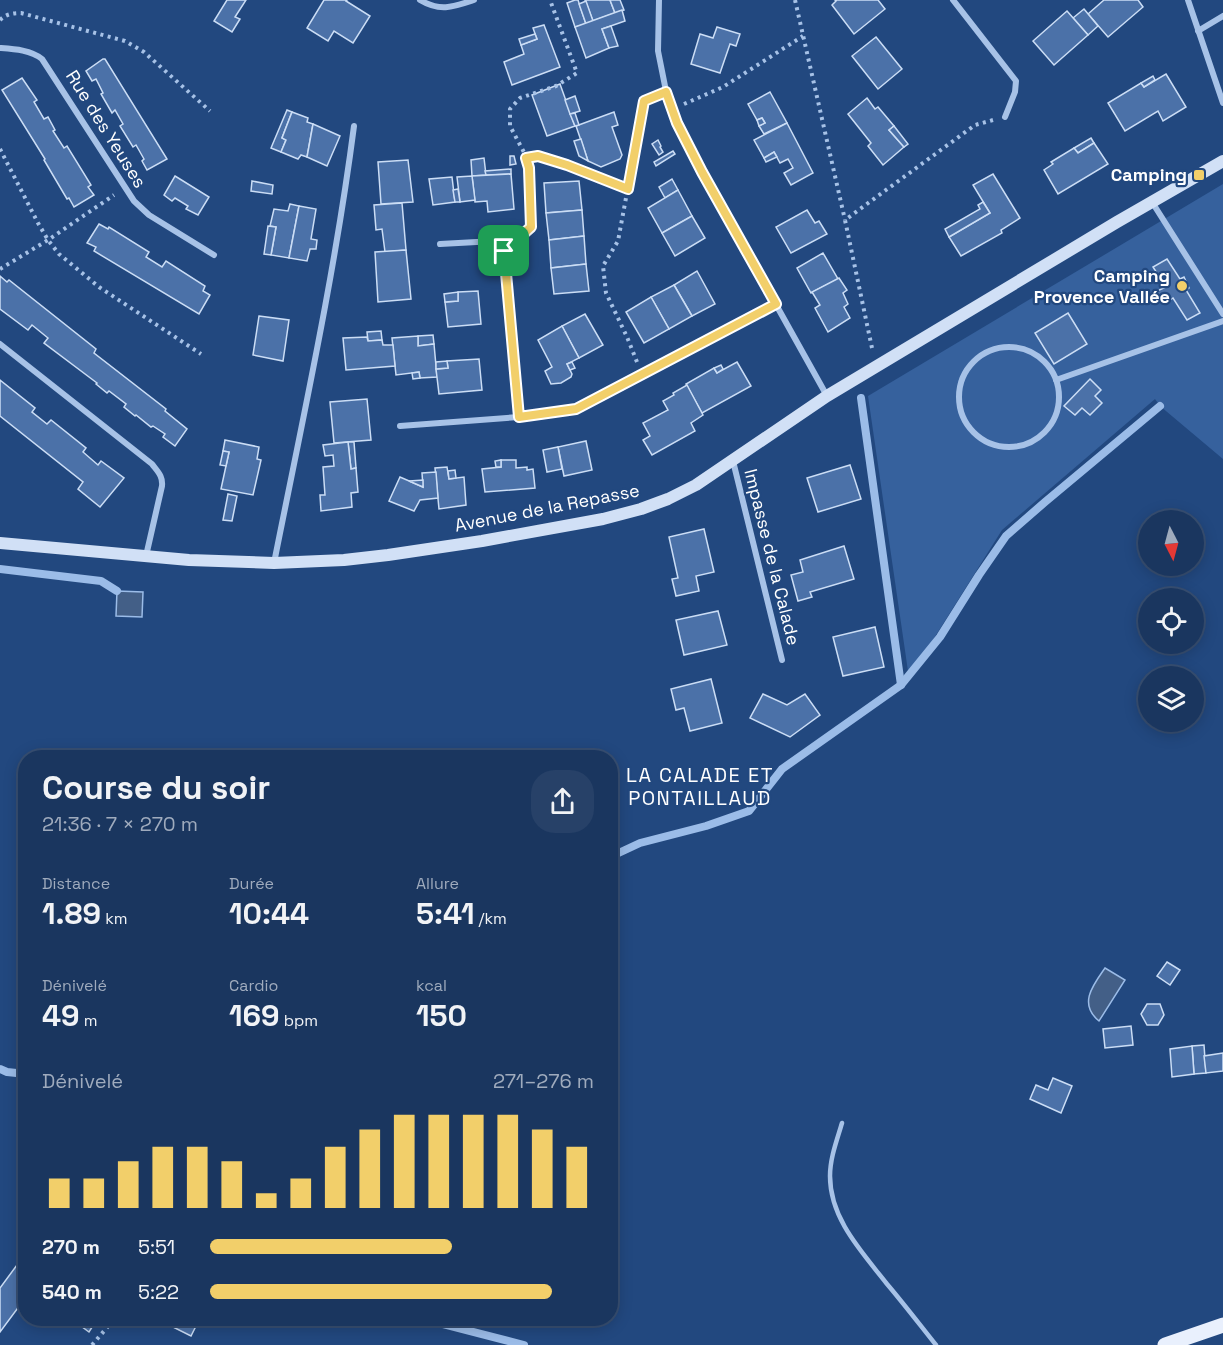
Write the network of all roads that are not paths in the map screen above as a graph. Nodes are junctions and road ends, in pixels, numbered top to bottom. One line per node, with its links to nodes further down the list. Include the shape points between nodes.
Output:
1 (420, 0): 2 (street, via 447,8)
2 (474, 0)
3 (659, 0): 18 (street, via 658,51 671,109)
4 (953, 0): 7 (street)
5 (966, 0): 7 (street)
6 (1188, 0): 9 (street)
7 (958, 6): 12 (street, via 1016,81)
8 (1223, 16): 9 (street)
9 (1198, 31): 11 (street)
10 (0, 48): 17 (street, Rue des Yeuses, via 32,53 46,62 134,201 149,215)
11 (1223, 103)
12 (1005, 117)
13 (354, 126): 29 (street, via 325,313)
14 (1223, 161): 15 (street, Avenue de la Repasse)
15 (1152, 202): 19 (street); 23 (street, Avenue de la Repasse)
16 (440, 244): 24 (street, via 495,241 504,251)
17 (214, 255)
18 (776, 304): 23 (street); 24 (street, via 576,409)
19 (1223, 314)
20 (1223, 321): 22 (street)
21 (0, 344): 28 (street, via 160,473 162,486)
22 (1056, 380): 22 (street, via 1057,411 1050,426 1039,438 1024,445 992,445 967,425 960,410 962,380 969,367 993,350 1016,348 1037,356)
23 (827, 396): 26 (street, Avenue de la Repasse)
24 (519, 417): 25 (street)
25 (399, 426)
26 (733, 461): 29 (street, Avenue de la Repasse, via 668,499 603,519 388,555); 30 (street, Impasse de la Calade)
27 (0, 543): 28 (street, Avenue de la Repasse)
28 (146, 556): 29 (street, Avenue de la Repasse)
29 (274, 563)
30 (782, 660)
31 (842, 1123): 33 (lane, via 830,1176 838,1215 860,1250)
32 (1223, 1325): 34 (main road)
33 (936, 1345)
34 (1165, 1345)

